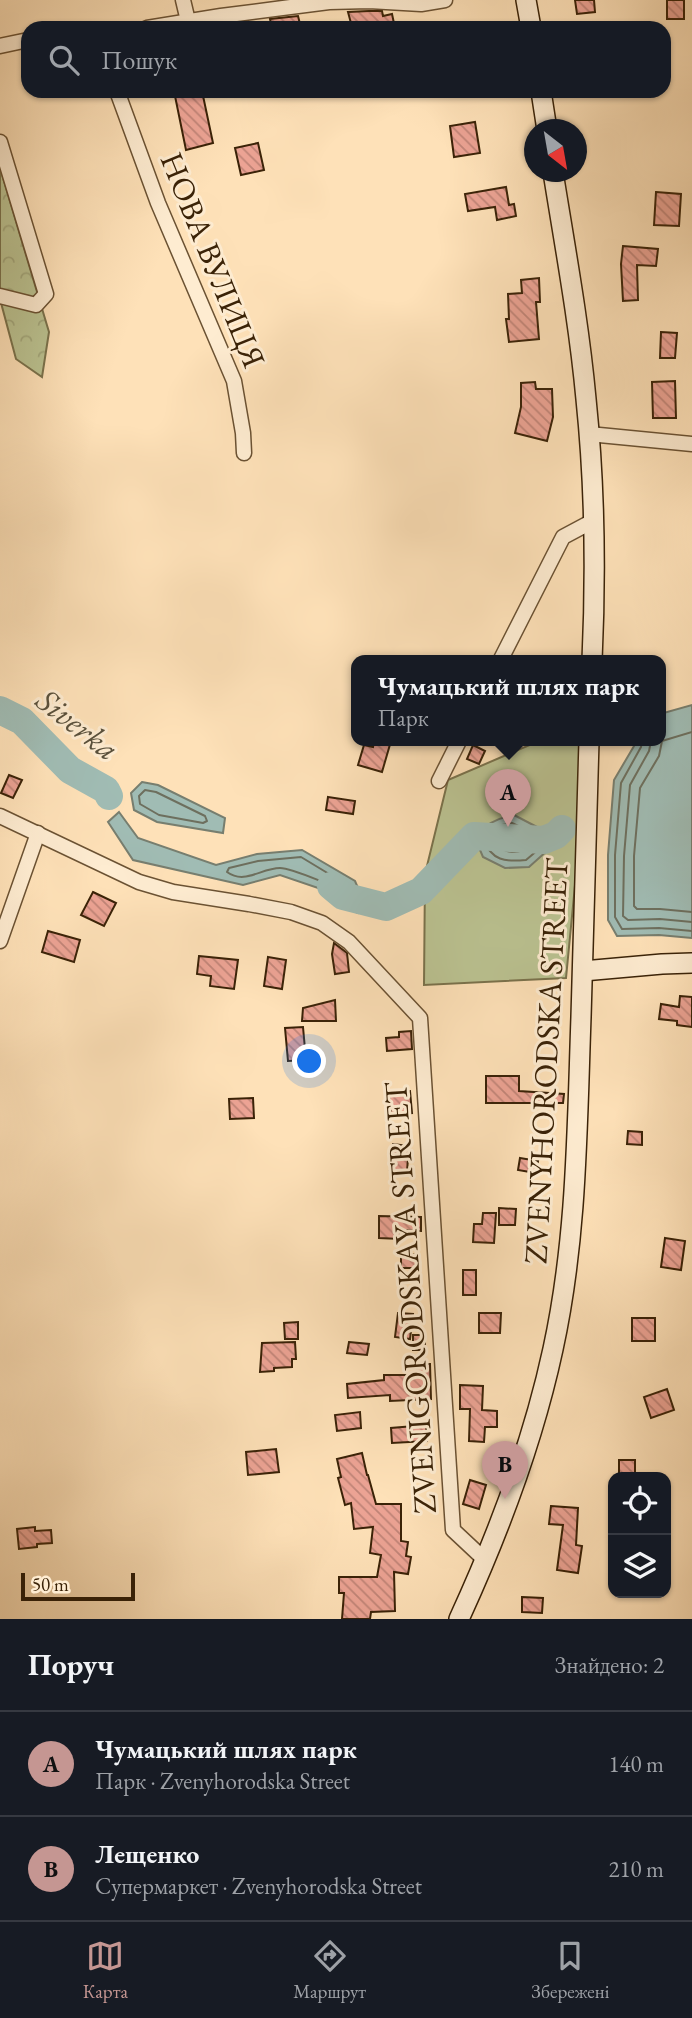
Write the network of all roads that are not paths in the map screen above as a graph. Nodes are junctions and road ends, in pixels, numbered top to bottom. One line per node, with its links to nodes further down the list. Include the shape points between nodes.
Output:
1 (183, 0): 4 (street)
2 (445, 0): 4 (street, via 421,4 329,2)
3 (527, 0): 5 (street)
4 (188, 21)
5 (530, 21)
6 (21, 42): 7 (street)
7 (0, 46)
8 (120, 98): 16 (street, НОВА ВУЛИЦЯ, via 158,203 234,381)
9 (542, 98): 10 (street)
10 (545, 119)
11 (0, 142): 13 (street, via 46,294 36,305)
12 (555, 182): 14 (street)
13 (0, 296)
14 (589, 434): 15 (street); 17 (street)
15 (692, 444)
16 (244, 453)
17 (593, 521): 18 (street, via 563,537); 19 (street)
18 (503, 655)
19 (592, 655)
20 (456, 746): 22 (street)
21 (589, 746): 27 (street, ZVENYHORODSKA STREET)
22 (439, 781)
23 (0, 816): 24 (street)
24 (38, 833): 25 (street); 28 (street, ZVENIGORODSKAYA STREET, via 154,887 291,912 322,923 354,947 421,1018 453,1530)
25 (0, 941)
26 (692, 963): 27 (street)
27 (583, 971): 28 (street, ZVENYHORODSKA STREET, via 578,1144 563,1295 541,1401)
28 (485, 1560): 29 (street, ZVENYHORODSKA STREET)
29 (459, 1619)

